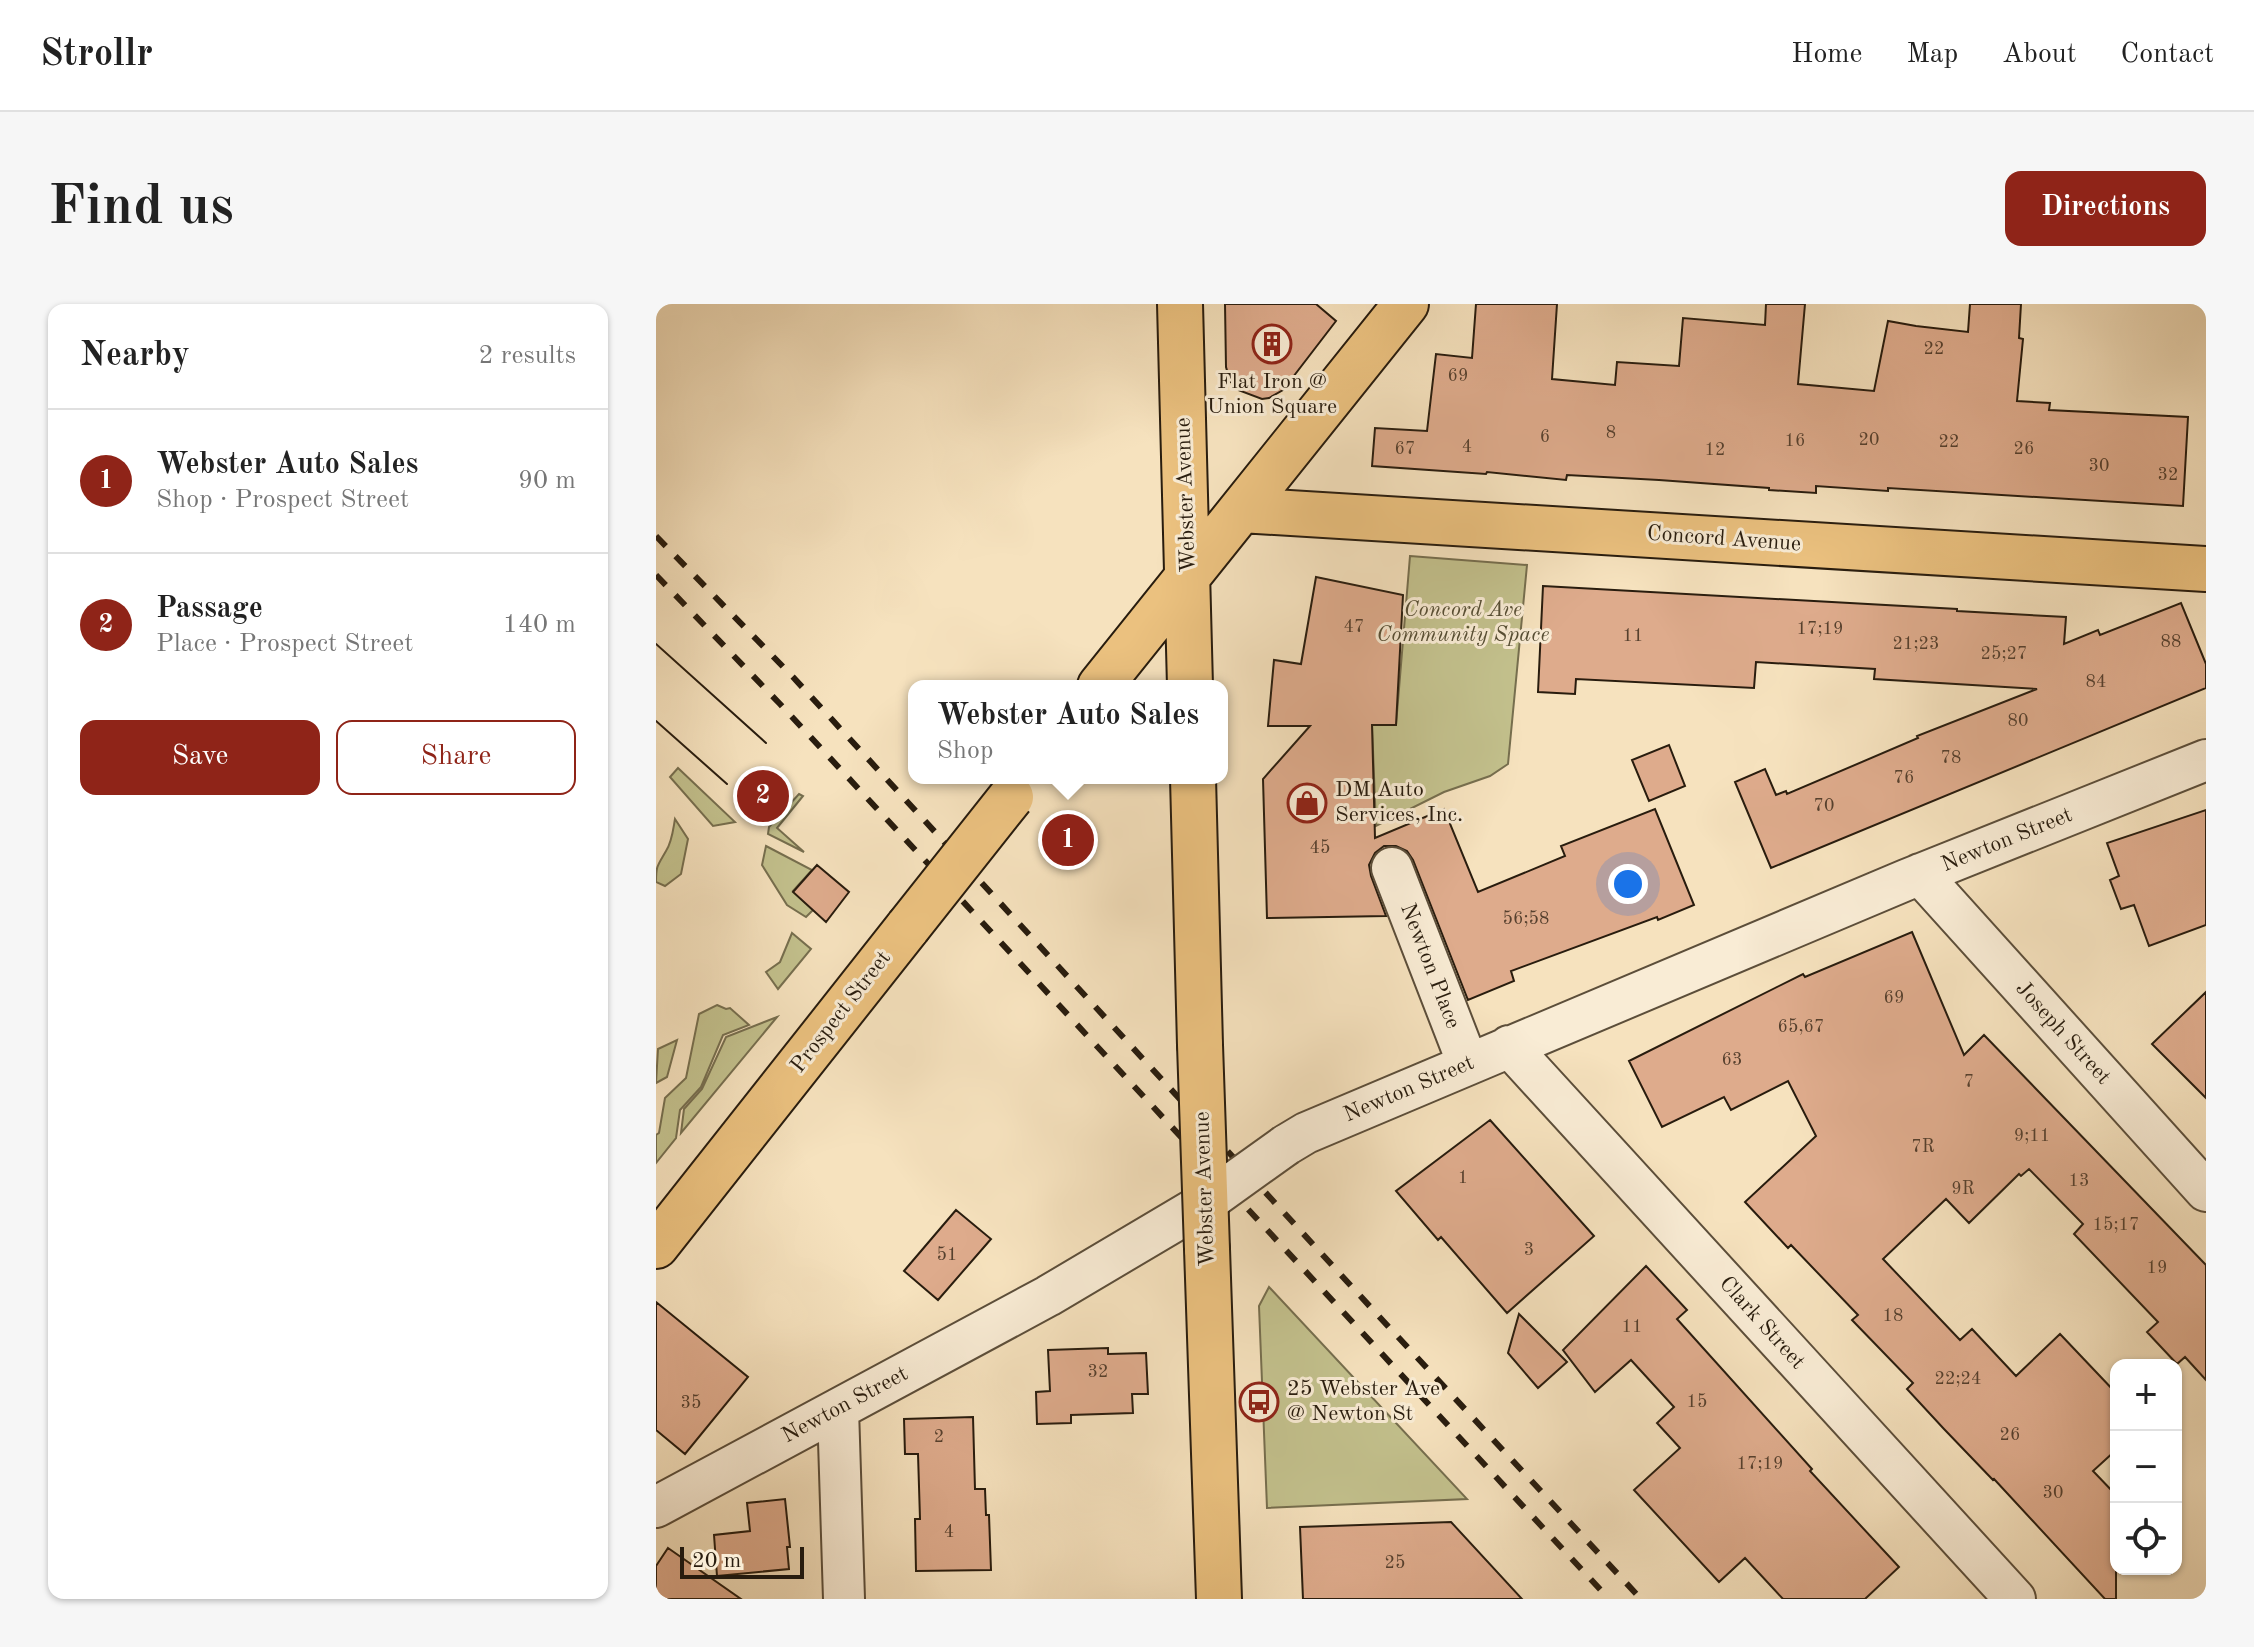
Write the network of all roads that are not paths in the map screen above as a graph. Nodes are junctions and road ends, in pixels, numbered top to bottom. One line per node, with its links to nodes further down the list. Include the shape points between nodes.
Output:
1 (1180, 304): 5 (main road, Webster Avenue)
2 (1406, 304): 3 (main road)
3 (1241, 510): 4 (main road, Concord Avenue); 5 (main road)
4 (2206, 569)
5 (1189, 576): 6 (main road); 7 (main road, Webster Avenue)
6 (1105, 680)
7 (1190, 680)
8 (2206, 760): 12 (street, Newton Street)
9 (1193, 784): 16 (main road, Webster Avenue, bridge, via 1200,1045)
10 (1019, 788): 17 (main road, Prospect Street, bridge)
11 (1392, 868): 14 (street, Newton Place)
12 (1920, 874): 13 (street, Newton Street); 15 (street, Joseph Street)
13 (1509, 1046): 14 (street, Newton Street); 22 (street, Clark Street)
14 (1468, 1064): 16 (street, Newton Street, bridge, via 1286,1145)
15 (2206, 1191)
16 (1197, 1223): 18 (street, Newton Street); 21 (main road, Webster Avenue)
17 (656, 1246)
18 (838, 1409): 19 (street, Newton Street); 20 (street)
19 (656, 1507)
20 (844, 1599)
21 (1219, 1599)
22 (2015, 1599)

